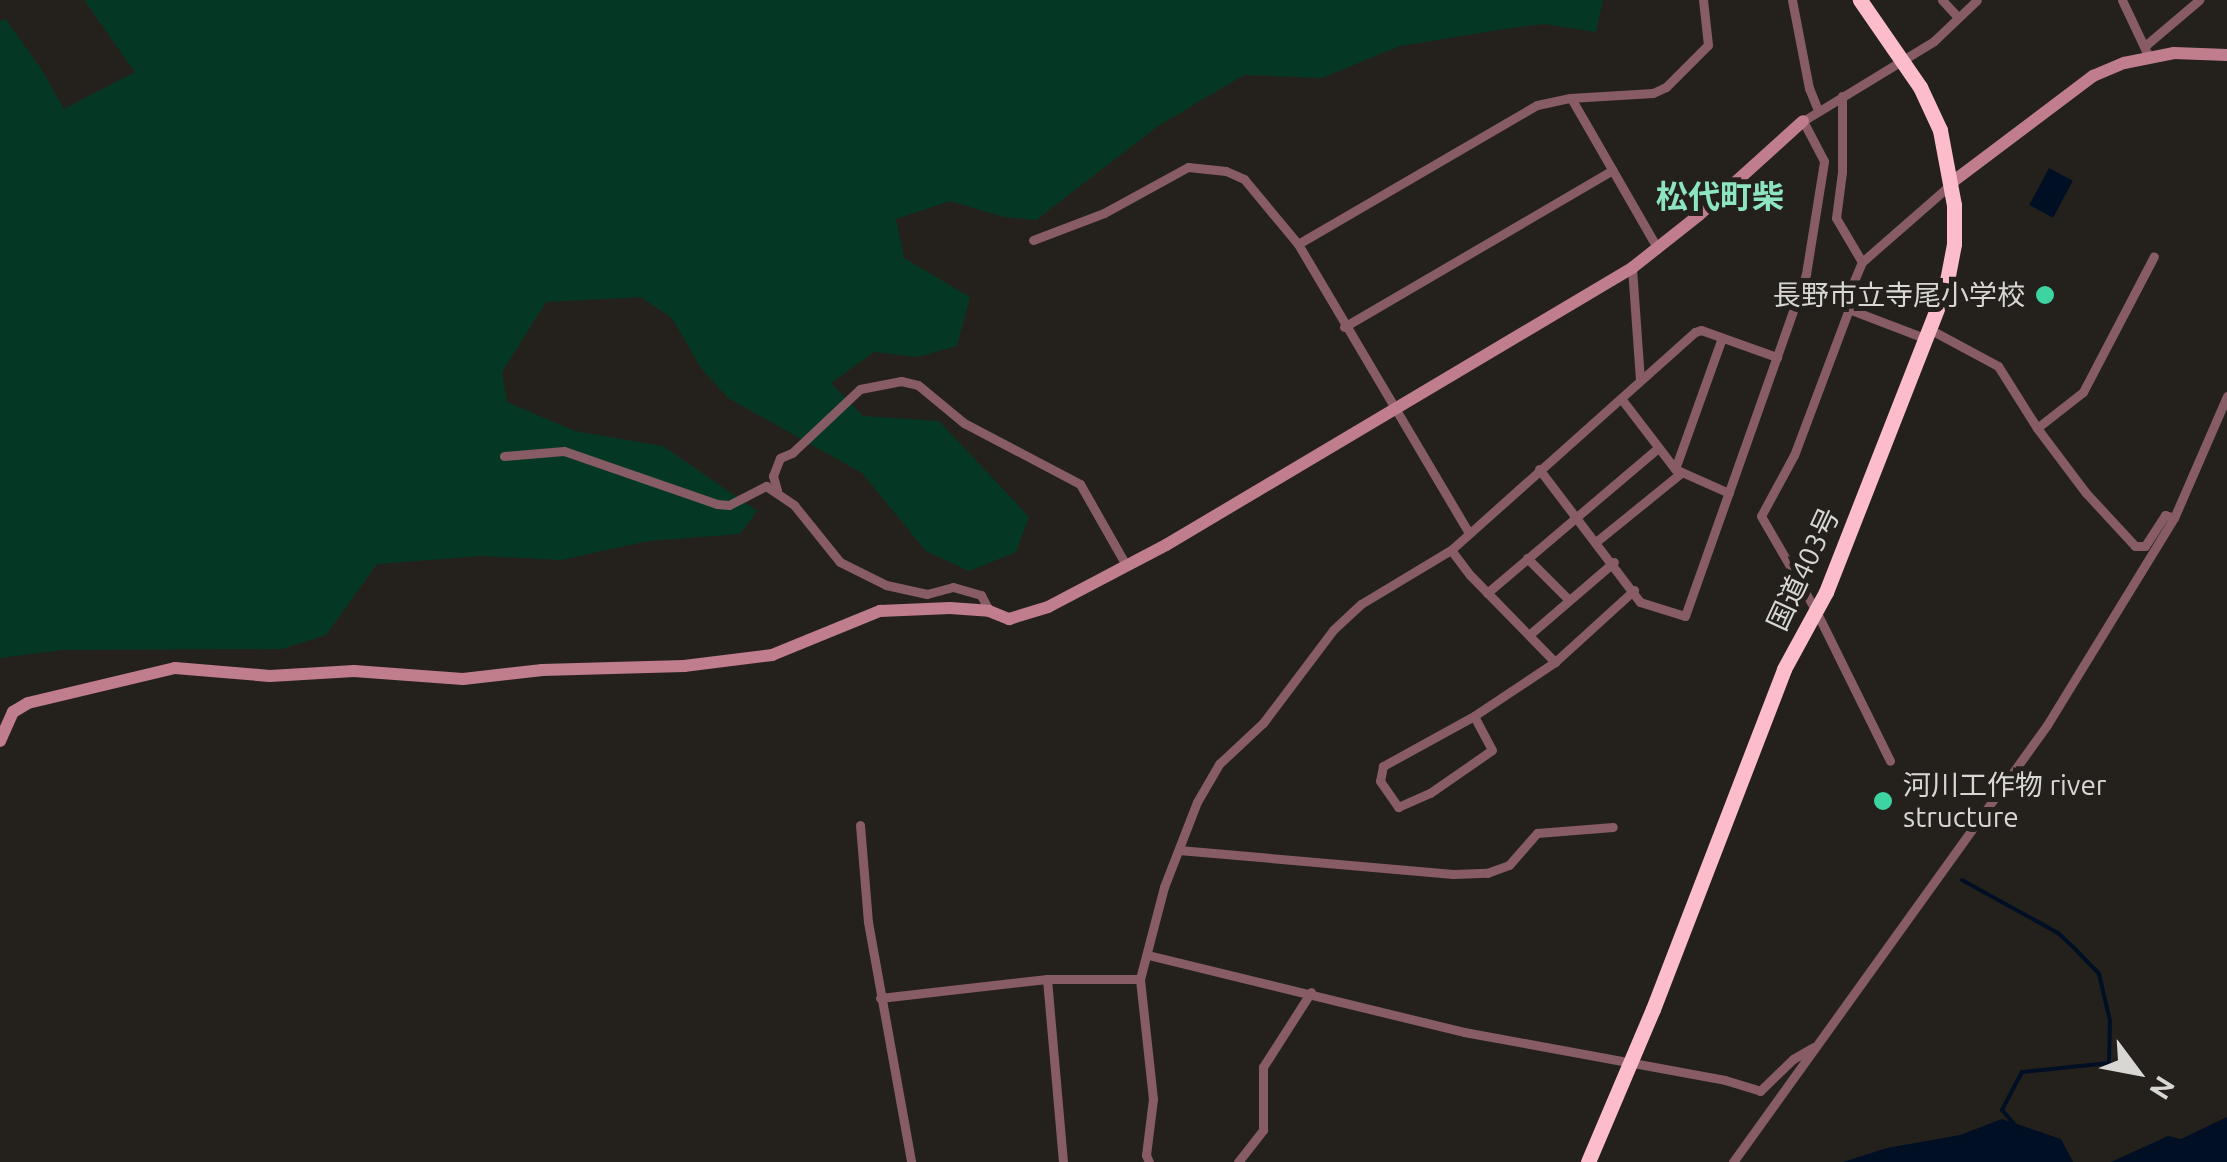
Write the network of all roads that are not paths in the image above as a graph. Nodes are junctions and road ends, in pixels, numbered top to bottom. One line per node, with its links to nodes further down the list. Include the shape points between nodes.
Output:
1 (1703, 0): 13 (street, via 1708,45 1666,87)
2 (1792, 0): 14 (street)
3 (1860, 0): 11 (highway, 国道403号)
4 (1942, 0): 8 (street)
5 (1978, 0): 8 (street)
6 (2122, 0): 9 (street)
7 (2199, 0): 9 (street)
8 (1958, 18): 11 (street)
9 (2147, 51): 10 (street); 17 (street, via 2093,76)
10 (2227, 54)
11 (1902, 61): 12 (street); 17 (highway, 国道403号, via 1932,109)
12 (1842, 96): 14 (street); 22 (street, via 1836,218)
13 (1571, 98): 16 (street); 19 (street, via 1537,105)
14 (1818, 110): 15 (street)
15 (1803, 121): 20 (street); 28 (street, via 1824,153 1824,172 1806,274)
16 (1613, 170): 20 (street); 25 (street)
17 (1952, 183): 22 (street); 26 (highway, 国道403号, via 1954,244)
18 (1033, 240): 19 (street, via 1104,213 1188,166 1226,170 1258,190)
19 (1298, 244): 25 (street)
20 (1658, 249): 23 (street)
21 (2154, 256): 33 (street, via 2083,392)
22 (1862, 262): 24 (street, via 1843,307)
23 (1632, 268): 29 (street); 32 (street)
24 (1849, 309): 26 (street); 52 (street, via 1794,456 1761,516)
25 (1344, 327): 32 (street)
26 (1929, 335): 33 (street, via 1998,366); 52 (highway, 国道403号)
27 (1722, 338): 28 (street); 29 (street, via 1695,332); 37 (street)
28 (1777, 357): 39 (street)
29 (1640, 379): 31 (street)
30 (2227, 396): 41 (street)
31 (1623, 401): 34 (street); 36 (street)
32 (1394, 409): 42 (street); 47 (street)
33 (2037, 428): 41 (street, via 2135,546 2145,546 2165,515)
34 (1657, 449): 37 (street); 40 (street)
35 (504, 456): 38 (street, via 564,452 717,504 729,505 766,486)
36 (1538, 468): 40 (street); 42 (street)
37 (1678, 471): 39 (street); 43 (street)
38 (777, 490): 47 (street, via 773,476 780,458 860,389 901,381 918,385 964,424 1080,484); 51 (street, via 840,562 886,585 927,594 953,587 981,595)
39 (1728, 493): 48 (street, via 1684,616 1640,602)
40 (1577, 514): 43 (street); 45 (street)
41 (2174, 518): 66 (street, via 2047,725)
42 (1468, 532): 44 (street)
43 (1597, 540): 46 (street)
44 (1451, 550): 49 (street); 60 (street, via 1362,604 1333,630 1262,723 1219,764)
45 (1528, 558): 49 (street); 50 (street)
46 (1614, 562): 48 (street); 50 (street)
47 (1126, 565): 51 (street, via 1048,607 1009,618)
48 (1634, 590): 54 (street)
49 (1487, 593): 53 (street)
50 (1569, 600): 53 (street)
51 (989, 611): 56 (street, via 880,610 772,655 684,666 463,679 176,668 28,702 13,712)
52 (1816, 611): 57 (street); 67 (highway, 国道403号, via 1784,669)
53 (1529, 635): 54 (street)
54 (1555, 662): 55 (street)
55 (1474, 716): 55 (street, via 1383,766 1380,781 1398,807 1492,750)
56 (0, 741)
57 (1890, 761)
58 (860, 825): 65 (street)
59 (1612, 826): 60 (street, via 1536,832 1508,865 1486,873)
60 (1179, 850): 61 (street)
61 (1148, 955): 63 (street); 64 (street)
62 (1047, 979): 63 (street); 65 (street); 69 (street)
63 (1140, 979): 70 (street, via 1154,1099)
64 (1310, 992): 67 (street, via 1464,1032); 71 (street, via 1263,1067 1262,1130)
65 (880, 998): 68 (street)
66 (1816, 1046): 67 (street, via 1760,1091); 73 (street)
67 (1630, 1063): 72 (highway, 国道403号)
68 (911, 1162)
69 (1063, 1162)
70 (1149, 1162)
71 (1238, 1162)
72 (1588, 1162)
73 (1733, 1162)

